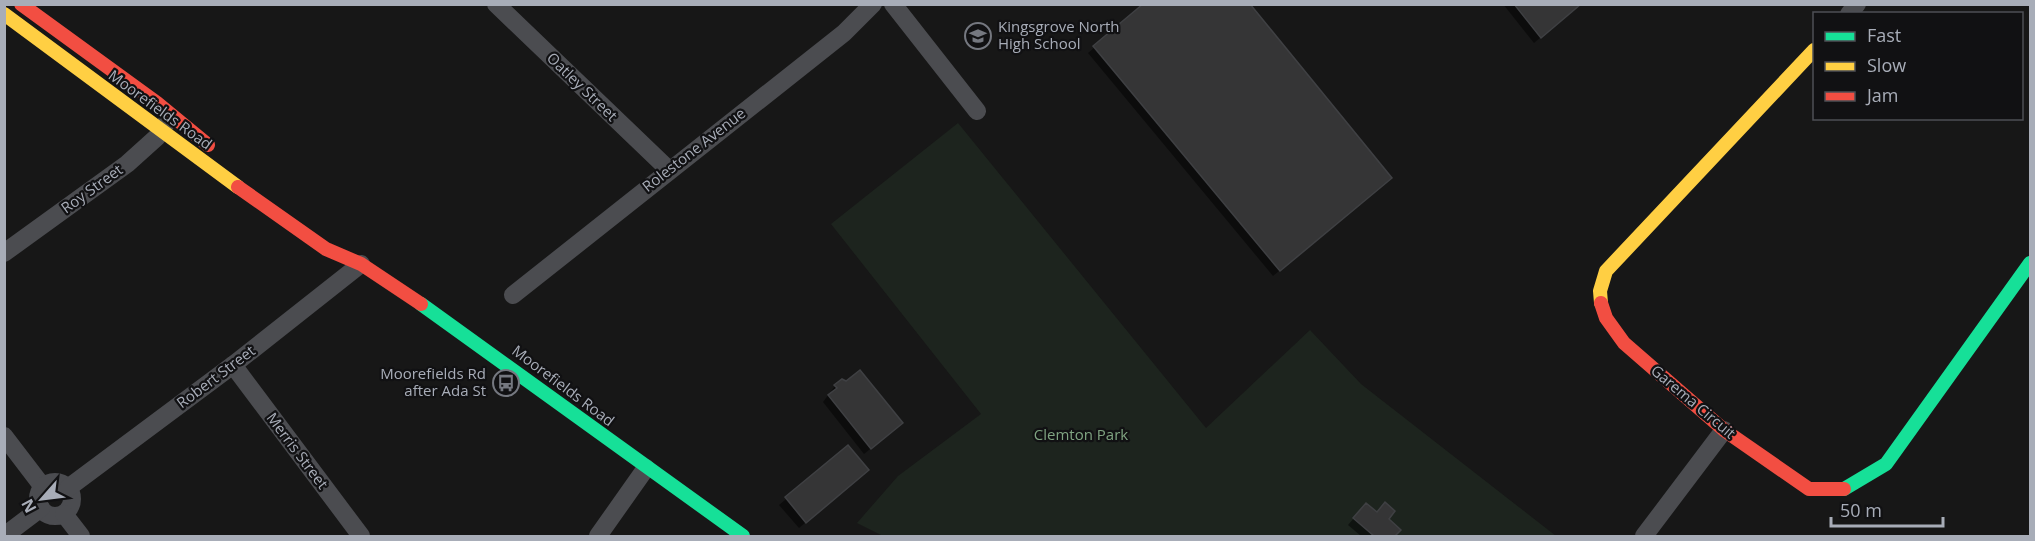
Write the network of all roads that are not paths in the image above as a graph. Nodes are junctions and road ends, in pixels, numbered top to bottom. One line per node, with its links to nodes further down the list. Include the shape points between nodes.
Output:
1 (21, 4): 8 (main road, Moorefields Road, via 157,103)
2 (496, 4): 10 (street, Oatley Street)
3 (873, 4): 10 (street, Rolestone Avenue, via 844,33)
4 (892, 4): 7 (street)
5 (4, 14): 8 (main road, Moorefields Road)
6 (1813, 52): 17 (main road, Garema Circuit, via 1600,281 1600,303 1611,330)
7 (977, 111)
8 (166, 124): 9 (main road, Moorefields Road); 12 (street, Roy Street, via 127,164); 14 (main road, Moorefields Road, via 326,249)
9 (219, 153)
10 (668, 169): 15 (street, Rolestone Avenue)
11 (338, 237): 14 (main road, Moorefields Road)
12 (4, 253)
13 (2031, 263): 17 (main road, Garema Circuit, via 1886,464 1842,490 1809,489)
14 (361, 264): 16 (street, Robert Street); 19 (main road, Moorefields Road, via 483,347)
15 (513, 295)
16 (233, 365): 21 (street, Robert Street); 26 (street, Merris Street)
17 (1724, 430): 29 (street)
18 (4, 436): 20 (street)
19 (646, 468): 27 (street); 28 (main road, Moorefields Road)
20 (43, 487): 21 (street, via 59,482); 22 (street, via 38,497)
21 (68, 488): 23 (street, via 72,499)
22 (41, 508): 23 (street, via 54,516); 24 (street)
23 (64, 514): 25 (street)
24 (4, 536)
25 (81, 537)
26 (361, 537)
27 (597, 537)
28 (743, 537)
29 (1644, 537)

